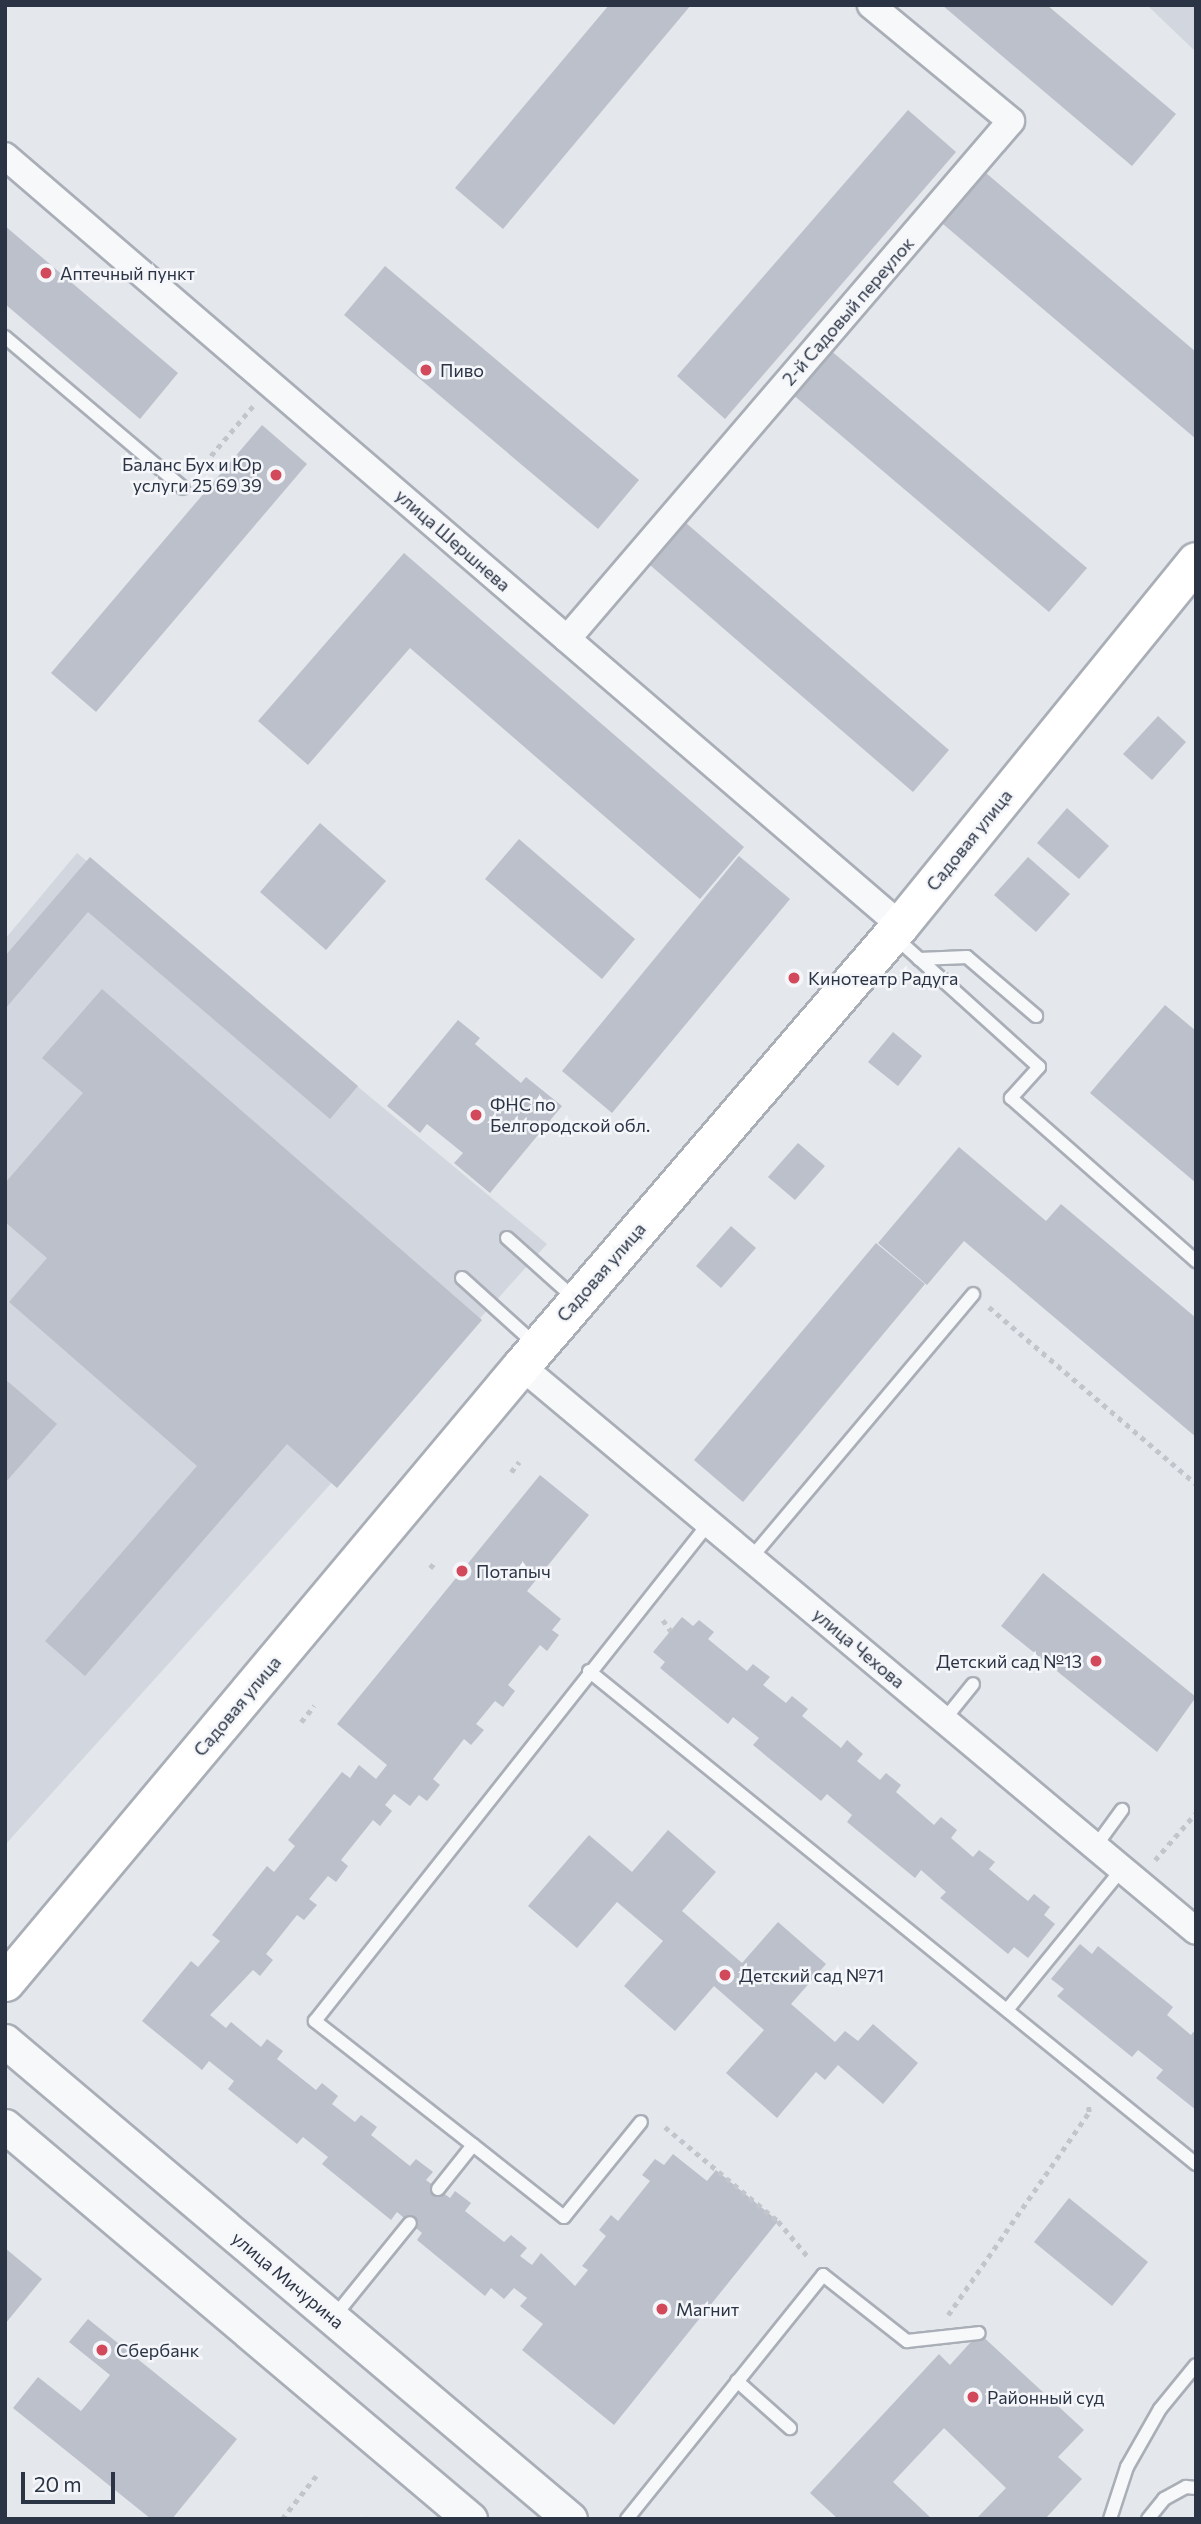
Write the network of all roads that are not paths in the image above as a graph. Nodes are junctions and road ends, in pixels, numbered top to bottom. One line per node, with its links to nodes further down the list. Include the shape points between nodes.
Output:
1 (871, 5): 6 (street, 2-й Садовый переулок, via 1011,121)
2 (5, 156): 6 (street, улица Шершнева)
3 (5, 337): 4 (lane)
4 (183, 488)
5 (1196, 561): 7 (main road, Садовая улица)
6 (567, 639): 7 (street, улица Шершнева)
7 (896, 930): 8 (lane); 14 (main road, Садовая улица)
8 (919, 959): 9 (lane, via 967,957); 11 (lane, via 1039,1067 1011,1098)
9 (1036, 1016)
10 (507, 1238): 14 (lane)
11 (1196, 1261)
12 (462, 1278): 15 (lane)
13 (973, 1294): 17 (lane)
14 (577, 1300): 15 (main road, Садовая улица)
15 (529, 1356): 16 (street, улица Чехова); 25 (main road, Садовая улица)
16 (709, 1523): 17 (street, улица Чехова); 18 (lane)
17 (751, 1558): 20 (street, улица Чехова)
18 (589, 1671): 26 (lane); 30 (lane, via 315,2021)
19 (973, 1684): 20 (lane)
20 (944, 1720): 22 (street, улица Чехова)
21 (1122, 1810): 22 (lane)
22 (1095, 1847): 23 (street, улица Чехова)
23 (1130, 1875): 24 (street, улица Чехова); 26 (lane)
24 (1196, 1931)
25 (5, 1982)
26 (1007, 2010): 31 (lane)
27 (5, 2042): 34 (street, улица Мичурина)
28 (641, 2122): 30 (lane, via 564,2217)
29 (5, 2126): 40 (street)
30 (473, 2145): 32 (lane)
31 (1196, 2164)
32 (438, 2189)
33 (410, 2223): 34 (lane)
34 (333, 2318): 41 (street, улица Мичурина)
35 (979, 2333): 37 (lane, via 908,2341 823,2274)
36 (1196, 2365): 43 (lane, via 1160,2409 1127,2467)
37 (737, 2381): 38 (lane); 42 (lane)
38 (790, 2428)
39 (1196, 2488): 44 (lane, via 1186,2487 1164,2499)
40 (470, 2519)
41 (570, 2519)
42 (627, 2519)
43 (1110, 2519)
44 (1148, 2519)

